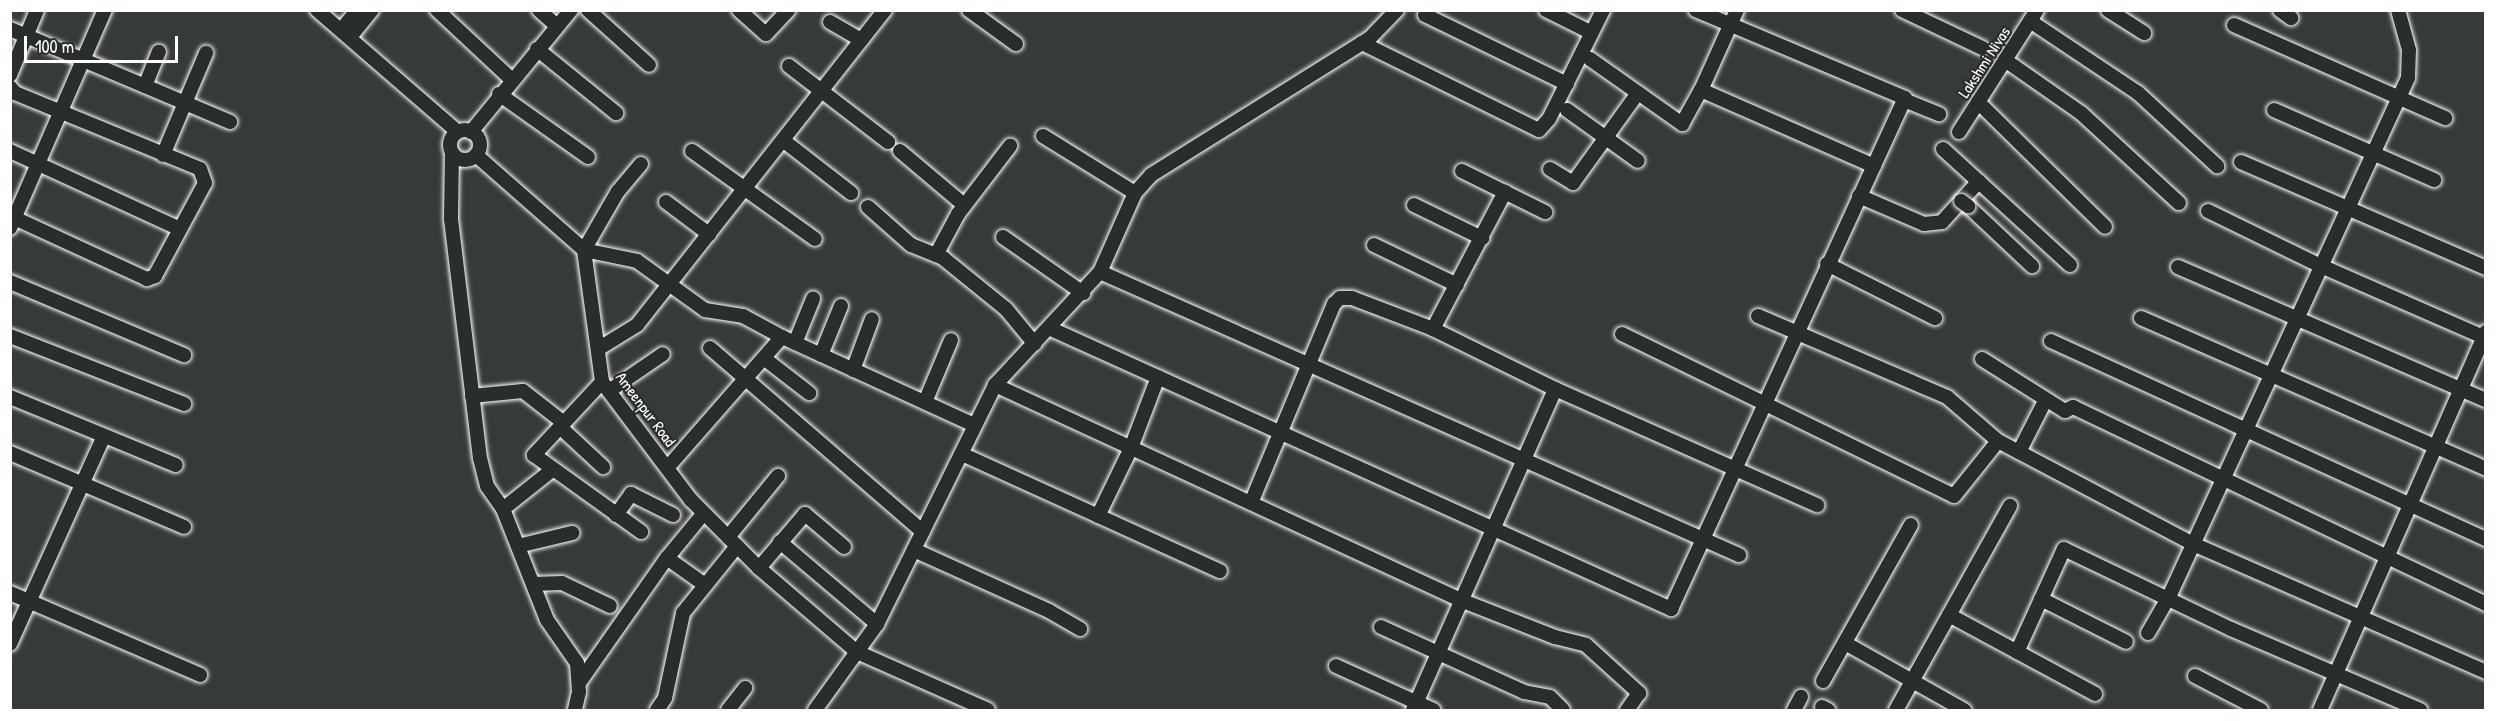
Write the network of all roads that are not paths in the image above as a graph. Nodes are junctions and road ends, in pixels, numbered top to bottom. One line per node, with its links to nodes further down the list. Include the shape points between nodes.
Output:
1 (37, 10): 32 (street)
2 (105, 10): 41 (street)
3 (317, 10): 31 (street)
4 (358, 10): 31 (street)
5 (372, 10): 31 (street)
6 (437, 10): 46 (street)
7 (539, 10): 26 (street)
8 (571, 10): 26 (street)
9 (588, 10): 43 (street)
10 (788, 10): 21 (street, via 766,34)
11 (885, 10): 33 (street)
12 (969, 10): 35 (street)
13 (1397, 10): 34 (street)
14 (1546, 10): 29 (street)
15 (1603, 10): 29 (street)
16 (1696, 10): 27 (street)
17 (1737, 10): 27 (street)
18 (1902, 10): 36 (street)
19 (2108, 10): 30 (street)
20 (2398, 10): 54 (street, via 2409,50 2408,78)
21 (744, 12)
22 (1425, 15): 47 (street)
23 (2033, 16): 42 (street, Lakshmi Nivas); 85 (street, via 2138,93)
24 (830, 22): 33 (street)
25 (2234, 25): 54 (street)
26 (557, 26): 37 (street)
27 (1730, 26): 50 (street); 55 (street)
28 (10, 29): 32 (street)
29 (1592, 33): 47 (street)
30 (2144, 33)
31 (346, 34): 68 (street)
32 (27, 36): 41 (street); 45 (street)
33 (861, 40): 51 (street)
34 (1362, 43): 47 (street, via 1539,130); 93 (street, via 1151,175)
35 (1016, 44)
36 (1982, 48)
37 (537, 49): 46 (street); 61 (street)
38 (159, 52): 48 (street)
39 (206, 53): 57 (street)
40 (1590, 59): 52 (street)
41 (86, 60): 48 (street); 60 (street)
42 (2005, 60): 56 (street, Lakshmi Nivas); 96 (street, via 2081,113)
43 (649, 65)
44 (789, 66): 51 (street)
45 (10, 75)
46 (511, 79): 53 (street)
47 (1567, 84)
48 (145, 86): 57 (street)
49 (10, 87): 60 (street, via 15,93)
50 (1701, 90): 52 (street, via 1682,124); 84 (street)
51 (820, 92): 69 (street); 70 (street)
52 (1638, 93): 67 (street)
53 (499, 94): 68 (street); 79 (street)
54 (2399, 98): 63 (street); 76 (street)
55 (1904, 100): 62 (street); 84 (street)
56 (1978, 102): 65 (street, Lakshmi Nivas); 105 (street)
57 (185, 103): 64 (street); 77 (street)
58 (1568, 110): 67 (street)
59 (2274, 110): 76 (street)
60 (62, 112): 77 (street); 82 (street)
61 (616, 113)
62 (1939, 114)
63 (2445, 118)
64 (230, 123)
65 (1959, 132)
66 (1043, 136): 93 (street)
67 (1606, 138): 80 (street); 86 (street, via 1573,183)
68 (458, 140): 78 (street, via 463,160); 78 (street, via 479,140); 159 (street, via 451,219)
69 (784, 141): 90 (street); 92 (street)
70 (888, 142)
71 (1010, 147): 98 (street)
72 (1943, 149): 89 (street)
73 (10, 151): 82 (street)
74 (692, 151): 90 (street)
75 (900, 152): 98 (street)
76 (2373, 153): 88 (street); 101 (street)
77 (163, 155): 106 (street, via 204,174 205,183)
78 (476, 155): 112 (street)
79 (588, 157)
80 (1638, 161)
81 (2241, 162): 101 (street)
82 (39, 164): 104 (street); 106 (street)
83 (641, 164): 112 (street, via 623,183)
84 (1874, 166): 94 (street)
85 (2217, 166)
86 (1550, 169)
87 (1462, 171): 91 (street)
88 (2434, 180)
89 (1978, 182): 94 (street, via 1942,222 1924,224); 115 (street)
90 (745, 190): 107 (street); 110 (street)
91 (1505, 192): 103 (street); 109 (street)
92 (851, 193)
93 (1135, 193): 120 (street)
94 (1859, 196): 114 (street)
95 (666, 202): 107 (street)
96 (2179, 202)
97 (1964, 204): 116 (street)
98 (964, 205): 113 (street)
99 (1414, 205): 109 (street)
100 (868, 207): 113 (street, via 911,245)
101 (2349, 207): 117 (street); 119 (street)
102 (2208, 211): 117 (street)
103 (1545, 212)
104 (12, 220): 106 (street, via 147,279 154,276)
105 (2105, 227)
106 (178, 228)
107 (709, 234): 122 (street)
108 (1003, 237): 124 (street)
109 (1482, 238): 123 (street)
110 (815, 239)
111 (1374, 245): 123 (street)
112 (584, 250): 122 (street, via 625,256); 143 (street, Ameenpur Road)
113 (936, 255): 141 (street, via 1006,309)
114 (1827, 264): 128 (street); 134 (street)
115 (2070, 265)
116 (2032, 266)
117 (2321, 266): 131 (street); 137 (street)
118 (2178, 267): 131 (street)
119 (2486, 268)
120 (1100, 272): 124 (street); 149 (street)
121 (10, 282): 145 (street)
122 (668, 284): 138 (street, via 705,310 743,316); 143 (street, via 637,325)
123 (1457, 285): 133 (street)
124 (1083, 292): 132 (street)
125 (813, 299): 138 (street)
126 (841, 306): 146 (street)
127 (1758, 316): 134 (street)
128 (1935, 318)
129 (2141, 318): 151 (street)
130 (872, 319): 150 (street)
131 (2297, 320): 151 (street); 157 (street)
132 (1049, 328): 141 (street); 152 (street)
133 (1433, 329): 149 (street, via 1352,298 1340,298 1317,338); 156 (street)
134 (1795, 333): 163 (street); 171 (street, via 1947,397)
135 (1622, 334): 163 (street)
136 (10, 336): 165 (street)
137 (2485, 336): 157 (street)
138 (788, 340): 146 (street); 147 (street)
139 (951, 340): 164 (street)
140 (2051, 341): 168 (street)
141 (1035, 344): 154 (street)
142 (710, 348): 153 (street)
143 (598, 349): 155 (street, Ameenpur Road)
144 (663, 354): 155 (street)
145 (184, 355)
146 (822, 355): 150 (street)
147 (765, 359): 153 (street); 158 (street)
148 (1982, 359): 161 (street)
149 (1309, 364): 169 (street); 177 (street)
150 (853, 370): 164 (street)
151 (2271, 375): 168 (street); 172 (street)
152 (1158, 377): 169 (street); 173 (street)
153 (747, 379): 179 (street); 200 (street)
154 (995, 385): 167 (street); 173 (street)
155 (606, 386): 166 (street); 179 (street, Ameenpur Road)
156 (1555, 389): 177 (street); 182 (street, via 1671,438)
157 (2461, 389): 162 (street); 172 (street)
158 (809, 393)
159 (472, 396): 166 (street, via 523,391); 191 (street, via 487,486)
160 (10, 397): 170 (street)
161 (2046, 399): 174 (street); 185 (street, via 2065,411 2073,408)
162 (2486, 400)
163 (1764, 401): 171 (street, via 1954,496); 182 (street)
164 (925, 402): 167 (street)
165 (184, 404)
166 (562, 425): 180 (street); 181 (street, via 534,455)
167 (974, 425): 176 (street)
168 (2246, 431): 185 (street); 190 (street)
169 (1279, 433): 187 (street); 198 (street)
170 (104, 436): 178 (street); 186 (street)
171 (1998, 441): 174 (street)
172 (2436, 446): 183 (street); 190 (street)
173 (1131, 448): 187 (street); 195 (street)
174 (2019, 452): 206 (street)
175 (10, 453): 186 (street)
176 (964, 455): 195 (street); 200 (street)
177 (1524, 460): 198 (street); 202 (street)
178 (176, 465)
179 (668, 466): 192 (street, Ameenpur Road)
180 (603, 467)
181 (552, 470): 191 (street); 193 (street)
182 (1733, 470): 188 (street); 202 (street)
183 (2486, 470)
184 (778, 476): 204 (street)
185 (2224, 480): 206 (street); 212 (street)
186 (82, 485): 197 (street); 221 (street)
187 (1251, 503): 220 (street)
188 (1817, 505)
189 (2010, 506): 224 (street)
190 (2409, 507): 203 (street); 212 (street)
191 (502, 509): 207 (street)
192 (704, 513): 204 (street, Ameenpur Road); 211 (street)
193 (616, 515): 194 (street, via 631,494); 199 (street)
194 (673, 515)
195 (1098, 516): 214 (street)
196 (1911, 525): 231 (street)
197 (184, 527)
198 (1492, 528): 202 (street, via 1671,609); 220 (street)
199 (641, 532)
200 (922, 532): 209 (street)
201 (572, 533): 207 (street)
202 (1702, 539): 210 (street)
203 (2486, 539)
204 (733, 541): 213 (street, Ameenpur Road); 216 (street)
205 (780, 542): 208 (street, via 806,514); 213 (street); 226 (street)
206 (2193, 544): 219 (street); 225 (street)
207 (518, 546): 215 (street)
208 (844, 547)
209 (914, 550): 226 (street); 228 (street)
210 (1739, 555)
211 (667, 558): 216 (street); 243 (street)
212 (2387, 558): 222 (street); 225 (street)
213 (759, 568): 234 (street, Ameenpur Road)
214 (1220, 571)
215 (533, 584): 223 (street, via 562,583); 243 (street, via 547,620 577,663)
216 (705, 585): 249 (street, via 683,614 665,698)
217 (10, 593): 221 (street)
218 (2041, 599): 219 (street, via 2064,549); 230 (street); 233 (street)
219 (2168, 599): 229 (street); 237 (street)
220 (1463, 601): 235 (street); 255 (street, via 1586,645 1639,693)
221 (30, 602): 232 (street); 239 (street)
222 (2486, 604)
223 (610, 606)
224 (1949, 615): 233 (street); 242 (street)
225 (2360, 617): 237 (street); 238 (street)
226 (877, 624): 234 (street)
227 (1381, 627): 235 (street)
228 (1080, 629)
229 (2148, 633)
230 (2126, 642)
231 (1845, 643): 241 (street); 242 (street)
232 (10, 644)
233 (2017, 651): 245 (street)
234 (857, 652): 251 (street); 252 (street, Ameenpur Road)
235 (1440, 652): 247 (street); 254 (street, via 1524,692 1550,697)
236 (1336, 666): 247 (street)
237 (2336, 672): 260 (street); 261 (street)
238 (2486, 672)
239 (200, 675)
240 (2195, 676): 259 (street)
241 (1824, 681)
242 (1912, 681): 257 (street); 258 (street)
243 (579, 683): 248 (street)
244 (746, 688): 250 (street)
245 (2095, 694)
246 (1801, 697): 256 (street)
247 (1415, 707): 253 (street)
248 (575, 711)
249 (657, 711)
250 (729, 711)
251 (815, 711)
252 (988, 711)
253 (1433, 711)
254 (1563, 711)
255 (1627, 711)
256 (1794, 711)
257 (1896, 711)
258 (1964, 711)
259 (2261, 711)
260 (2320, 711)
261 (2420, 711)

